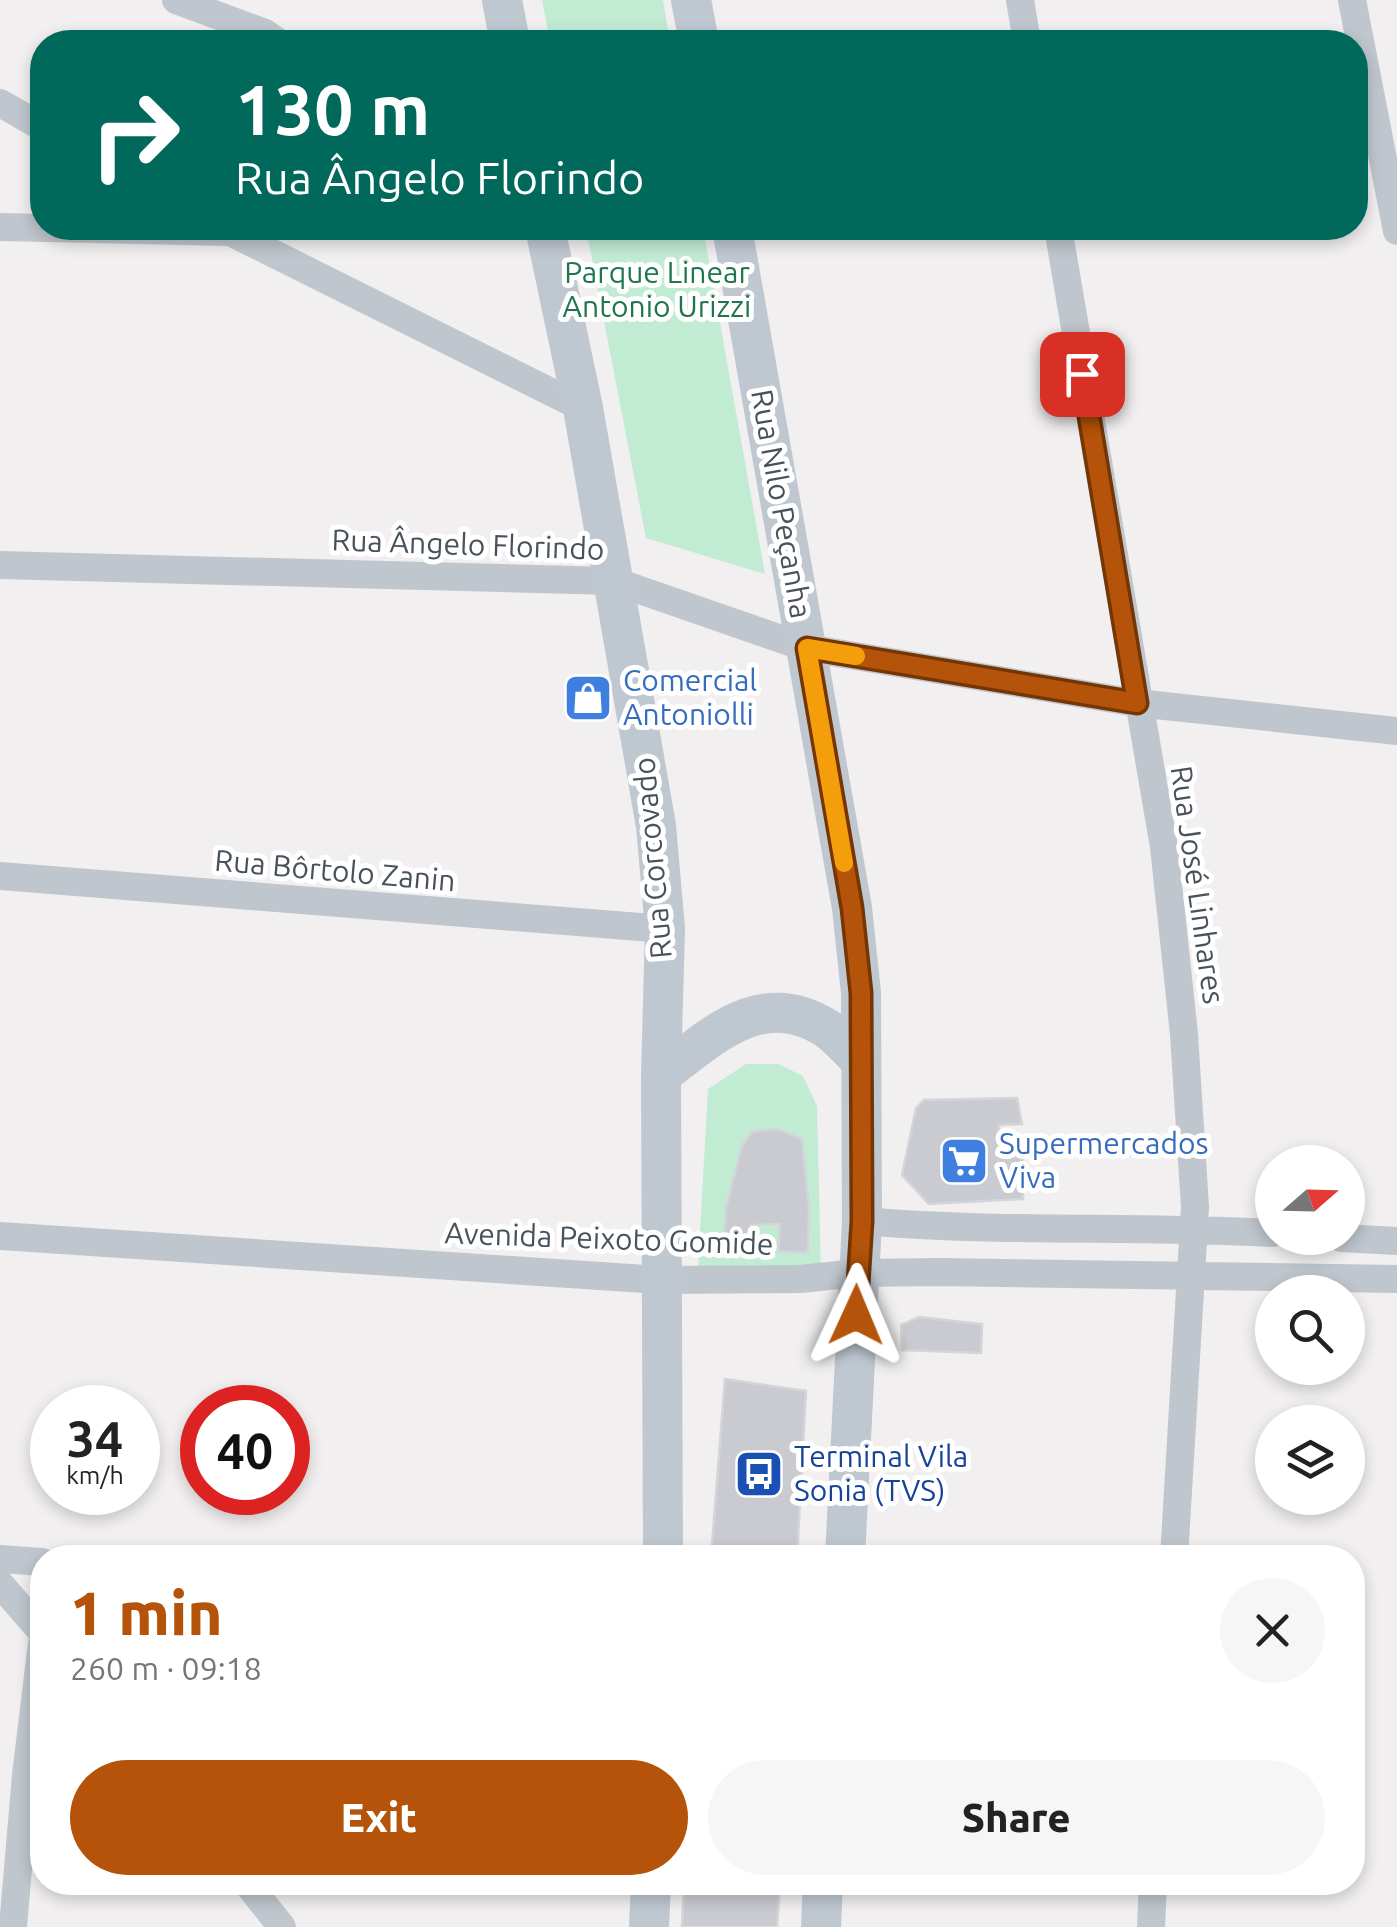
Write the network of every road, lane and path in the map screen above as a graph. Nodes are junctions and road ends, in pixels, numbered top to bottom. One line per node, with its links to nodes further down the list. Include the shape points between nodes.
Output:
1 (176, 0): 6 (street)
2 (502, 0): 7 (street)
3 (691, 0): 8 (street)
4 (1020, 0): 9 (street)
5 (1352, 0): 10 (street)
6 (257, 30)
7 (508, 30)
8 (697, 30)
9 (1025, 30)
10 (1358, 30)
11 (1368, 82): 16 (street)
12 (0, 103): 13 (street)
13 (30, 120)
14 (0, 228): 15 (street)
15 (30, 228)
16 (1397, 231)
17 (246, 240): 21 (street)
18 (547, 240): 21 (street, Rua Corcovado)
19 (734, 240): 24 (street, Rua Nilo Peçanha)
20 (1060, 240): 25 (street, Rua José Linhares)
21 (582, 408): 23 (street, Rua Corcovado)
22 (0, 565): 23 (street, Rua Ângelo Florindo)
23 (614, 581): 24 (street, Rua Ângelo Florindo); 28 (street, Rua Corcovado, via 656,826)
24 (807, 648): 25 (street, Rua Ângelo Florindo); 29 (street, Rua Nilo Peçanha, via 852,908)
25 (1137, 703): 26 (street, Rua Ângelo Florindo); 32 (street, Rua José Linhares, via 1164,847 1184,1034)
26 (1397, 732)
27 (0, 876): 28 (street, Rua Bôrtolo Zanin)
28 (665, 928): 30 (street, Rua Corcovado)
29 (860, 1060): 30 (street, via 826,1028 792,1013 766,1012 738,1019); 31 (street, Rua Nilo Peçanha)
30 (660, 1075): 40 (street, Rua Corcovado)
31 (862, 1221): 32 (street, via 944,1228); 37 (street, Rua Nilo Peçanha)
32 (1194, 1229): 33 (street); 38 (street, Rua José Linhares)
33 (1255, 1233)
34 (0, 1236): 40 (street, Avenida Peixoto Gomide)
35 (1365, 1239): 36 (street)
36 (1397, 1241)
37 (857, 1273): 38 (street, Avenida Peixoto Gomide); 40 (street, Avenida Peixoto Gomide); 42 (street, Rua Nilo Peçanha)
38 (1191, 1276): 39 (street, Avenida Peixoto Gomide); 43 (street, Rua José Linhares)
39 (1397, 1279)
40 (660, 1280): 41 (street, Rua Corcovado)
41 (662, 1545)
42 (846, 1545)
43 (1175, 1545)
44 (0, 1559): 45 (street)
45 (30, 1561)
46 (0, 1584): 47 (street)
47 (30, 1618)
48 (30, 1727): 49 (street)
49 (8, 1882): 54 (street)
50 (256, 1895): 55 (street)
51 (650, 1895): 56 (street)
52 (822, 1895): 57 (street)
53 (1152, 1895): 58 (street)
54 (13, 1927)
55 (282, 1927)
56 (649, 1927)
57 (820, 1927)
58 (1151, 1927)

